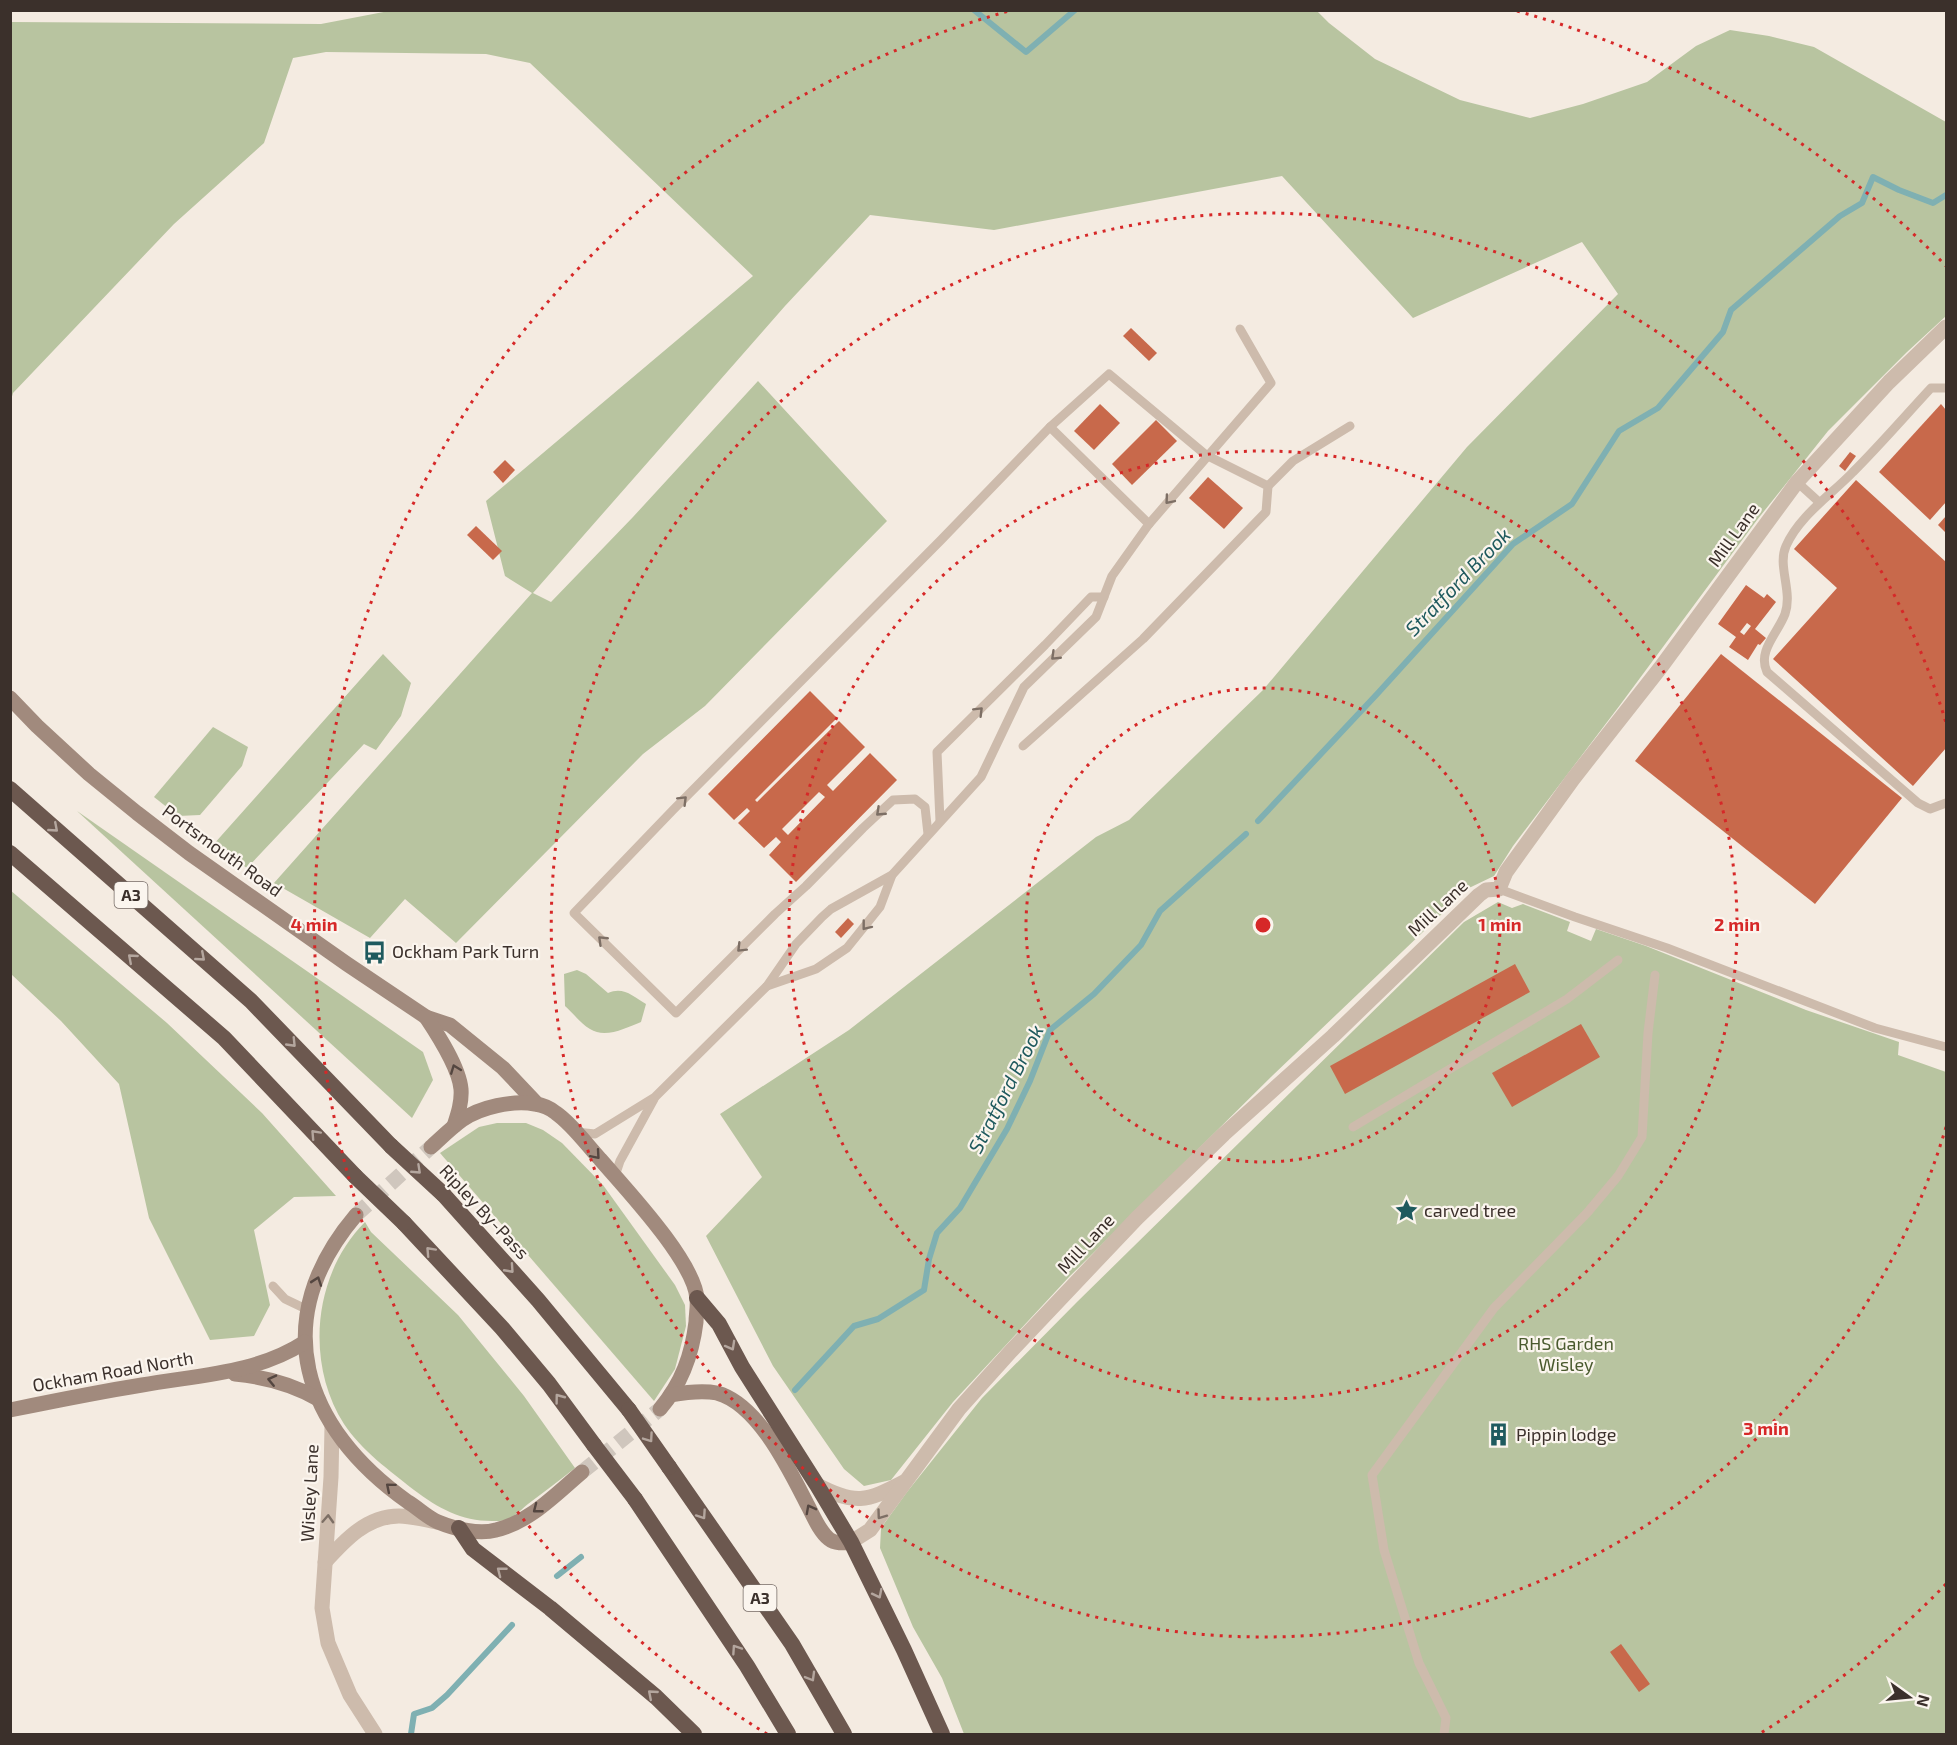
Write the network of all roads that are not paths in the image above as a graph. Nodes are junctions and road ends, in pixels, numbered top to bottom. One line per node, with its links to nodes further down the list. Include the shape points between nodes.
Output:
1 (1947, 327): 7 (street, Mill Lane, via 1889,382)
2 (1240, 329): 6 (lane, via 1271,383)
3 (1947, 388): 9 (lane, via 1930,388 1852,474)
4 (1350, 426): 8 (lane, via 1293,461)
5 (1050, 427): 6 (lane, via 1109,374); 10 (lane); 17 (lane, one-way to 5, via 925,807 915,798 893,800 676,1013 574,914)
6 (1206, 455): 8 (lane); 10 (lane, one-way to 10)
7 (1797, 482): 9 (lane); 20 (street, Mill Lane, via 1573,779 1506,872)
8 (1268, 486): 13 (lane, via 1266,512 1143,639)
9 (1819, 502): 15 (lane, via 1786,546 1782,561 1788,585 1786,612 1763,664 1767,672 1918,803 1930,809)
10 (1149, 524): 11 (lane, via 1112,576)
11 (1104, 597): 16 (lane, one-way to 16, via 1096,616 1024,687 981,777); 16 (lane, one-way to 11, via 937,752 1091,597)
12 (10, 698): 24 (main road, Portsmouth Road, via 89,774 137,813)
13 (1023, 746)
14 (10, 789): 54 (highway, Ripley By-Pass / A3, one-way to 54, bridge, via 251,1001 442,1194 538,1300 629,1410 792,1644)
15 (1947, 804)
16 (940, 821): 17 (lane)
17 (928, 834): 19 (lane)
18 (10, 853): 53 (highway, A3, one-way to 18, bridge, via 634,1499 502,1328 224,1038)
19 (892, 875): 23 (lane, via 831,909 796,944); 23 (lane, one-way to 23, via 880,907 847,948 816,969)
20 (1499, 889): 25 (lane, via 1875,1028); 45 (street, Mill Lane, via 1479,895 1137,1218 959,1409)
21 (1618, 960): 29 (lane, via 1567,999)
22 (1655, 975): 56 (lane, via 1642,1137 1618,1176 1587,1213 1494,1308 1372,1475 1384,1550 1419,1663 1446,1718)
23 (767, 986): 26 (lane)
24 (426, 1017): 27 (main road, Portsmouth Road, via 450,1024 477,1045); 28 (main road, Portsmouth Road, one-way to 24, via 461,1086 442,1041)
25 (1947, 1047)
26 (655, 1097): 30 (lane, via 595,1134); 32 (lane)
27 (537, 1104): 28 (main road, via 502,1104 474,1113); 30 (main road, via 557,1113)
28 (454, 1126): 31 (main road)
29 (1353, 1127)
30 (576, 1132): 32 (main road, one-way to 32)
31 (431, 1147)
32 (615, 1176): 35 (main road, via 686,1268)
33 (356, 1215): 36 (main road, one-way to 33, via 337,1237)
34 (273, 1286): 36 (lane, via 285,1299)
35 (698, 1298): 39 (main road, via 689,1358); 46 (highway, one-way to 46, via 719,1324)
36 (308, 1310): 37 (main road)
37 (305, 1342): 38 (main road, Ockham Road North, via 281,1356); 40 (main road)
38 (223, 1373): 40 (main road, Ockham Road North, one-way to 38, via 282,1383); 42 (main road, Ockham Road North, via 142,1384)
39 (671, 1395): 41 (main road); 49 (main road, one-way to 39, via 828,1538 767,1435 747,1409 720,1394 705,1391)
40 (318, 1399): 43 (main road)
41 (660, 1408)
42 (10, 1410)
43 (332, 1426): 47 (main road, one-way to 43, via 368,1469); 50 (street, Wisley Lane, one-way to 43)
44 (582, 1472): 48 (main road, one-way to 48, via 517,1524 494,1531)
45 (906, 1481): 46 (street, Mill Lane, via 861,1499 838,1496); 49 (street, Mill Lane, one-way to 49, via 870,1530)
46 (817, 1485): 49 (highway)
47 (437, 1522): 48 (main road); 50 (street, Wisley Lane, via 398,1516 369,1522 344,1541)
48 (459, 1528): 52 (highway, one-way to 48, via 592,1643 473,1549)
49 (851, 1542): 55 (highway, one-way to 55)
50 (326, 1562): 51 (street, Wisley Lane, via 322,1608 328,1643 350,1695)
51 (375, 1734)
52 (694, 1734)
53 (788, 1734)
54 (844, 1734)
55 (942, 1734)
56 (1444, 1734)

